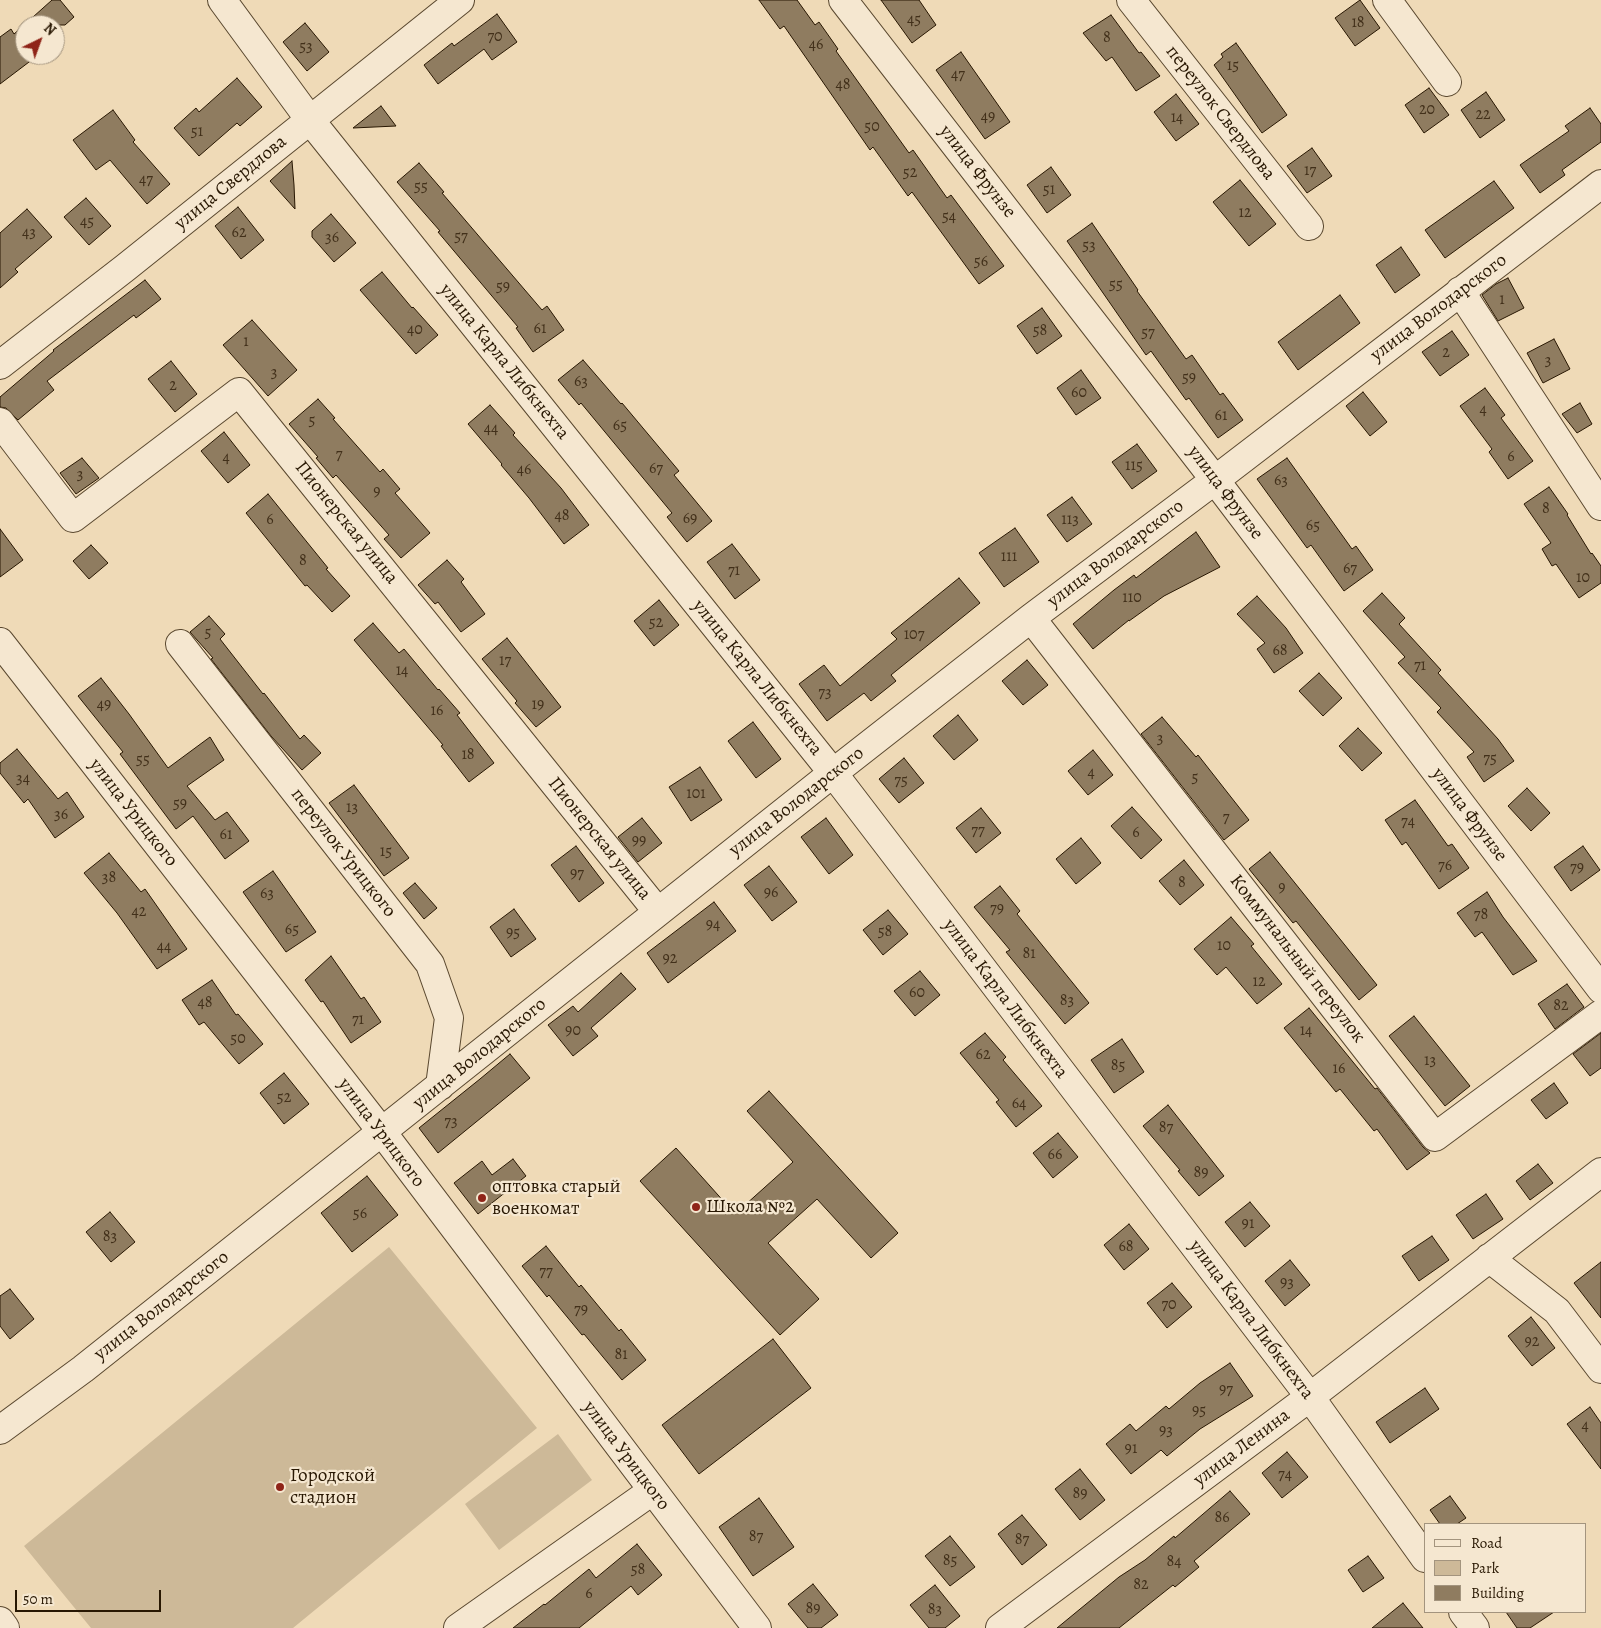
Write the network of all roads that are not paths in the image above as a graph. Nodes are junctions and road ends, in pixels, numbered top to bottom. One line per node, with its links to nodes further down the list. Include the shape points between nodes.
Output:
1 (222, 0): 7 (street, улица Карла Либкнехта)
2 (460, 0): 7 (street, улица Свердлова)
3 (843, 0): 13 (street, улица Фрунзе)
4 (1131, 0): 9 (street, переулок Свердлова)
5 (1387, 0): 6 (street)
6 (1446, 82)
7 (310, 120): 11 (street, улица Свердлова); 18 (street, улица Карла Либкнехта)
8 (1601, 184): 10 (street, улица Володарского)
9 (1310, 226)
10 (1460, 291): 13 (street, улица Володарского); 14 (street)
11 (0, 365)
12 (0, 422): 19 (street, Пионерская улица, via 73,518 239,392)
13 (1215, 480): 15 (street, улица Володарского); 20 (street, улица Фрунзе)
14 (1601, 506)
15 (1031, 618): 18 (street, улица Володарского); 21 (street, Коммунальный переулок, via 1436,1138)
16 (0, 642): 23 (street, улица Урицкого)
17 (180, 644): 22 (street, переулок Урицкого, via 430,964 449,1018)
18 (833, 773): 19 (street, улица Володарского); 27 (street, улица Карла Либкнехта)
19 (658, 912): 22 (street, улица Володарского)
20 (1601, 989)
21 (1601, 1014)
22 (440, 1086): 23 (street, улица Володарского)
23 (382, 1132): 28 (street, улица Володарского, via 83,1369); 29 (street, улица Урицкого)
24 (1601, 1172): 25 (street, улица Ленина)
25 (1489, 1258): 26 (street, via 1557,1311); 27 (street, улица Ленина)
26 (1601, 1369)
27 (1310, 1397): 30 (street, улица Карла Либкнехта); 36 (street, улица Ленина)
28 (0, 1430)
29 (652, 1490): 34 (street); 35 (street, улица Урицкого)
30 (1424, 1557)
31 (1464, 1613): 37 (street)
32 (0, 1621): 33 (street)
33 (5, 1628)
34 (458, 1628)
35 (757, 1628)
36 (1000, 1628)
37 (1475, 1628)

